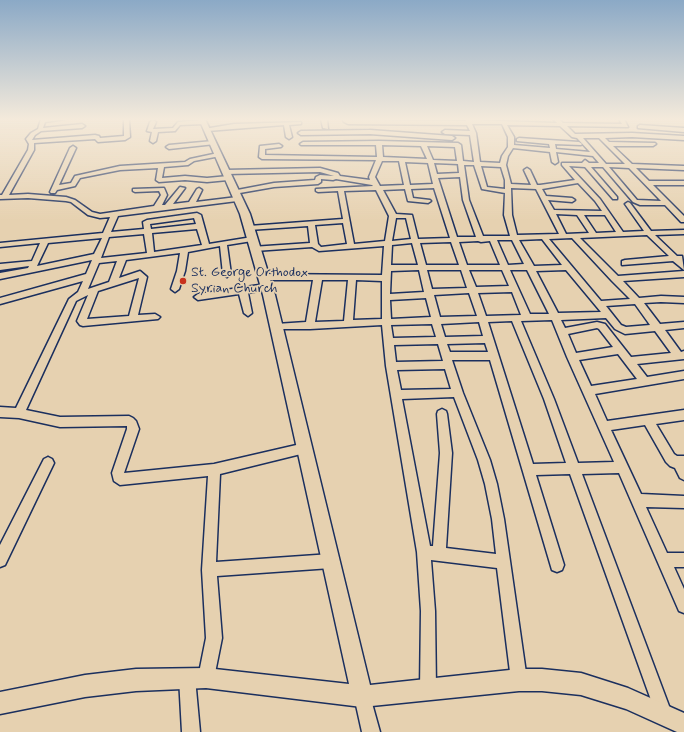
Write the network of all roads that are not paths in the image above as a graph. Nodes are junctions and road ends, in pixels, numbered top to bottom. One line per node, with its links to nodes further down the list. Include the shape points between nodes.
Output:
1 (29, 153): 60 (street)
2 (71, 153): 51 (street)
3 (207, 153): 33 (street, via 186,164)
4 (217, 153): 39 (main road)
5 (262, 153): 20 (street, via 262,157)
6 (279, 153): 20 (street)
7 (304, 153): 21 (street)
8 (346, 153): 23 (street)
9 (378, 153): 24 (street)
10 (427, 153): 26 (street)
11 (459, 153): 28 (street)
12 (476, 153): 29 (street)
13 (506, 153): 31 (street)
14 (554, 153): 27 (street)
15 (568, 153): 30 (street)
16 (576, 153): 18 (street)
17 (617, 153): 35 (street)
18 (582, 154): 19 (street); 32 (street)
19 (594, 154): 34 (street)
20 (279, 157): 21 (street); 37 (street)
21 (304, 157): 22 (street)
22 (333, 157): 23 (street); 40 (street)
23 (347, 157): 24 (street)
24 (379, 160): 25 (street); 47 (street, via 372,177)
25 (402, 160): 26 (street); 49 (street)
26 (431, 162): 28 (street); 42 (street)
27 (555, 162)
28 (460, 163): 29 (street); 41 (street)
29 (477, 164): 31 (street); 53 (street, via 485,189)
30 (570, 164): 32 (street); 43 (street, via 564,165)
31 (503, 165): 53 (street)
32 (586, 165): 34 (street); 63 (street)
33 (161, 166): 39 (street, via 159,180 207,180); 51 (street, via 122,167 77,177 73,185)
34 (604, 166): 35 (street); 68 (street, via 636,202)
35 (631, 167): 36 (street); 44 (street)
36 (684, 168)
37 (279, 170): 39 (street); 40 (street, via 320,170)
38 (527, 170): 50 (street)
39 (227, 175): 59 (main road)
40 (334, 175): 47 (street); 59 (street, via 335,178 319,177 316,182 274,186)
41 (462, 175): 42 (street); 93 (street, via 466,200)
42 (434, 176): 48 (street)
43 (579, 181): 50 (street); 74 (street)
44 (647, 183): 45 (street); 68 (street)
45 (674, 183): 46 (street); 58 (street)
46 (684, 183)
47 (377, 186): 49 (street); 57 (street); 77 (street)
48 (437, 186): 49 (street); 97 (street)
49 (407, 187): 65 (street, via 410,201)
50 (536, 187): 53 (street); 62 (street)
51 (55, 188): 61 (street)
52 (182, 188): 69 (street)
53 (508, 189): 92 (street, via 509,223)
54 (135, 190): 70 (street, via 162,189 164,195)
55 (199, 190): 66 (street)
56 (318, 190): 57 (street)
57 (341, 190): 79 (street)
58 (684, 192)
59 (235, 196): 66 (street); 91 (main road, via 245,214)
60 (2, 197): 61 (street)
61 (50, 198): 75 (street, via 73,201 94,215)
62 (544, 198): 64 (street); 72 (street)
63 (615, 198)
64 (572, 200)
65 (428, 201)
66 (191, 204): 69 (street)
67 (628, 204): 85 (street)
68 (666, 204): 76 (street)
69 (167, 207): 70 (street)
70 (157, 208): 71 (street)
71 (145, 209): 75 (street); 80 (street)
72 (552, 212): 73 (street); 89 (street)
73 (579, 213): 74 (street); 88 (street)
74 (608, 213): 84 (street)
75 (115, 214): 87 (street)
76 (681, 214): 78 (street)
77 (392, 216): 96 (street, via 408,217); 98 (street)
78 (684, 220)
79 (346, 221): 81 (street); 103 (street)
80 (147, 222): 82 (street, via 197,215); 83 (street)
81 (311, 224): 91 (street); 101 (street)
82 (201, 226): 83 (street); 102 (street)
83 (148, 232): 87 (street); 105 (street)
84 (621, 234): 85 (street); 88 (street)
85 (650, 234): 86 (street); 106 (street)
86 (682, 234)
87 (106, 235): 95 (street); 108 (street)
88 (594, 235): 89 (street)
89 (569, 236): 90 (street); 126 (street)
90 (544, 237): 92 (street); 114 (street)
91 (252, 238): 99 (street); 101 (street); 127 (main road)
92 (514, 239): 94 (street); 118 (street)
93 (480, 240): 94 (street); 97 (street)
94 (493, 240): 113 (street)
95 (45, 241): 100 (street); 111 (street)
96 (414, 241): 97 (street); 98 (street); 116 (street)
97 (455, 241): 117 (street)
98 (388, 242): 103 (street); 119 (street)
99 (223, 243): 102 (street); 120 (street)
100 (0, 245)
101 (314, 245): 103 (street, via 319,249)
102 (206, 246): 104 (street)
103 (351, 246)
104 (184, 250): 105 (street); 130 (street)
105 (151, 255): 109 (street)
106 (675, 258): 107 (street); 110 (street); 115 (street)
107 (684, 258)
108 (97, 259): 109 (street); 111 (street); 123 (street)
109 (122, 259): 128 (street)
110 (625, 263)
111 (32, 266): 112 (street); 122 (street)
112 (0, 267)
113 (505, 267): 117 (street); 118 (street); 131 (street)
114 (568, 267): 118 (street); 141 (street)
115 (684, 267)
116 (422, 268): 117 (street); 119 (street); 135 (street)
117 (464, 268): 132 (street)
118 (530, 268): 144 (street)
119 (386, 273): 125 (street); 137 (street)
120 (227, 274)
121 (684, 274): 126 (street)
122 (0, 276)
123 (90, 276): 134 (street); 138 (street)
124 (318, 277): 125 (street); 127 (street); 153 (street)
125 (352, 278): 151 (street)
126 (615, 279): 140 (street)
127 (265, 282): 133 (street); 154 (main road)
128 (113, 283): 129 (street); 147 (street, via 138,274 142,275)
129 (94, 289): 134 (street); 147 (street, via 82,322)
130 (175, 289)
131 (515, 289): 132 (street); 146 (street)
132 (472, 290): 135 (street); 148 (street)
133 (242, 291): 136 (street); 142 (street)
134 (82, 294): 173 (street, via 71,301)
135 (429, 294): 137 (street); 149 (street)
136 (198, 297)
137 (385, 297): 150 (street)
138 (0, 300)
139 (684, 300): 140 (street)
140 (637, 301): 141 (street); 155 (street)
141 (599, 304): 143 (street)
142 (248, 313)
143 (608, 315): 144 (street); 155 (street, via 618,328 624,331)
144 (555, 316): 146 (street); 156 (street)
145 (155, 317): 147 (street)
146 (521, 317): 148 (street); 182 (street)
147 (133, 319)
148 (483, 319): 149 (street); 157 (street)
149 (436, 321): 150 (street); 158 (street)
150 (386, 322): 151 (street); 159 (street)
151 (348, 324): 153 (street)
152 (684, 325): 155 (street)
153 (310, 326): 154 (street)
154 (276, 327): 178 (main road)
155 (657, 328): 162 (street)
156 (561, 332): 160 (street, via 600,325); 163 (street)
157 (489, 339): 158 (street); 161 (street)
158 (442, 340): 159 (street); 164 (street)
159 (389, 342): 166 (street)
160 (620, 350): 163 (street); 165 (street)
161 (494, 356): 164 (street); 184 (street)
162 (682, 356): 165 (street)
163 (572, 357): 169 (street)
164 (448, 361): 166 (street); 170 (street)
165 (629, 361): 168 (street)
166 (391, 366): 171 (street)
167 (684, 375): 168 (street)
168 (645, 382): 169 (street)
169 (588, 391): 177 (street)
170 (458, 393): 171 (street); 194 (street, via 492,484)
171 (396, 395): 188 (street)
172 (0, 412): 173 (street)
173 (19, 413): 183 (street, via 60,422 129,421 133,429 118,473 120,479)
174 (442, 414): 189 (street, via 446,459)
175 (684, 415): 176 (street)
176 (648, 420): 177 (street); 179 (street, via 670,458 674,462)
177 (603, 426): 181 (street)
178 (305, 448): 183 (street); 193 (main road)
179 (681, 462): 185 (street)
180 (48, 463): 190 (street)
181 (621, 467): 182 (street); 186 (street)
182 (574, 468): 184 (street); 203 (street)
183 (214, 470): 196 (street)
184 (529, 470): 195 (street)
185 (684, 474)
186 (637, 500): 187 (street); 191 (street)
187 (684, 502)
188 (424, 552): 189 (street); 200 (street, via 428,611)
189 (439, 554): 194 (street)
190 (0, 560)
191 (663, 560): 192 (street); 197 (street)
192 (684, 560)
193 (331, 561): 196 (street); 201 (main road)
194 (504, 562): 199 (street)
195 (557, 565)
196 (209, 570): 198 (street, via 214,638)
197 (684, 606)
198 (196, 678): 201 (main road); 202 (main road, via 136,680 85,686); 205 (street)
199 (519, 680): 200 (main road); 203 (main road, via 581,684 628,699)
200 (428, 689): 201 (main road)
201 (362, 696): 206 (street)
202 (0, 703)
203 (665, 716): 204 (main road)
204 (684, 724)
205 (191, 732)
206 (371, 732)

